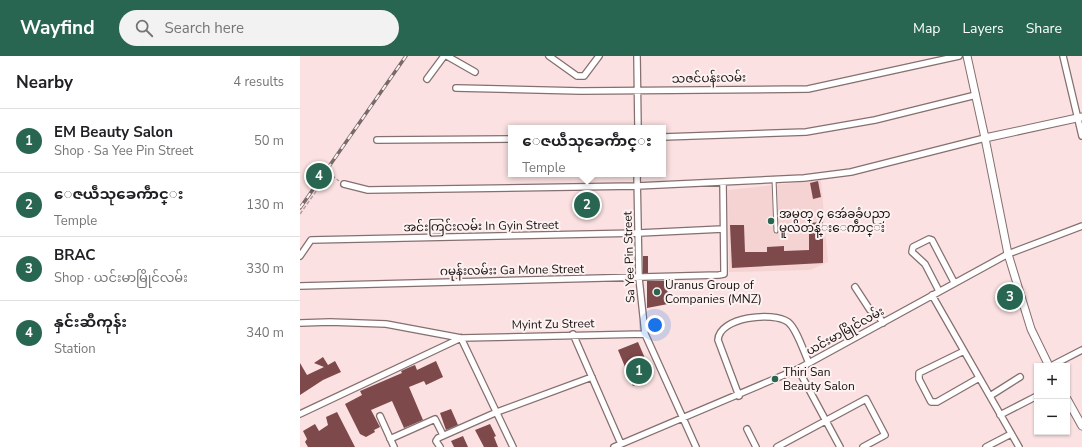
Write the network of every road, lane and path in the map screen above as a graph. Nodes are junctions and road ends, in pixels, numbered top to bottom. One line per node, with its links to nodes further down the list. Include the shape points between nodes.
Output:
1 (445, 56): 8 (street); 9 (street)
2 (548, 56): 3 (street, via 577,76 584,76)
3 (599, 56)
4 (637, 56): 11 (street)
5 (959, 56): 11 (street, သဇင်ပန်းလမ်း, via 808,89)
6 (967, 56): 12 (street)
7 (1063, 56): 13 (street)
8 (475, 72)
9 (427, 79)
10 (456, 88): 11 (street, သဇင်ပန်းလမ်း)
11 (638, 90): 14 (street)
12 (976, 95): 16 (street, via 874,120 806,132); 17 (street)
13 (1080, 118): 15 (street); 17 (street)
14 (638, 125)
15 (1082, 136)
16 (666, 137)
17 (985, 138): 21 (street, via 851,172); 30 (street)
18 (508, 139): 19 (street)
19 (377, 140)
20 (638, 177): 24 (street, Sa Yee Pin Street)
21 (774, 179): 22 (street); 28 (lane)
22 (723, 182): 24 (street); 27 (street)
23 (344, 184): 24 (street, via 368,190); 25 (path, via 329,173)
24 (637, 186): 29 (street, Sa Yee Pin Street)
25 (300, 214)
26 (1082, 226): 30 (street, ယင်းမာမြိုင်လမ်း)
27 (723, 229): 29 (street, အင်းကြင်းလမ်း In Gyin Street); 32 (street, ဂမုန်းလမ်းး Ga Mone Street, via 724,274)
28 (776, 231)
29 (638, 233): 31 (street, အင်းကြင်းလမ်း In Gyin Street, via 312,240); 32 (street, Sa Yee Pin Street)
30 (1008, 254): 33 (street, ယင်းမာမြိုင်လမ်း); 45 (street, via 1031,329)
31 (300, 256)
32 (639, 278): 34 (street, ဂမုန်းလမ်းး Ga Mone Street); 41 (street, Sa Yee Pin Street)
33 (954, 282): 36 (street, ယင်းမာမြိုင်လမ်း); 36 (street, via 930,238 914,247 912,252 925,264)
34 (300, 286)
35 (855, 287): 39 (street, via 870,310 878,315)
36 (939, 290): 37 (street, ယင်းမာမြိုင်လမ်း)
37 (932, 295): 39 (street, ယင်းမာမြိုင်လမ်း); 43 (street)
38 (300, 323): 42 (street, via 386,324)
39 (883, 323): 47 (street, ယင်းမာမြိုင်လမ်း)
40 (573, 334): 41 (street, Myint Zu Street); 42 (street, Myint Zu Street); 50 (street)
41 (645, 334): 60 (street, Sa Yee Pin Street)
42 (461, 338): 56 (street); 57 (street)
43 (964, 350): 51 (street); 51 (street, via 919,373 919,379 931,402 937,402)
44 (1082, 350): 46 (street)
45 (1048, 363)
46 (1056, 363)
47 (809, 364): 48 (street, ယင်းမာမြိုင်လမ်း); 52 (street, via 789,322 772,316 754,317 732,323 723,328 718,340)
48 (798, 369): 52 (street, ယင်းမာမြိုင်လမ်း); 61 (street)
49 (1020, 376): 53 (street)
50 (592, 377): 56 (street); 67 (street)
51 (979, 378): 53 (street)
52 (738, 396): 60 (street, ယင်းမာမြိုင်လမ်း)
53 (990, 396): 58 (street)
54 (1034, 398): 58 (street)
55 (1070, 404): 62 (street)
56 (497, 412): 65 (street); 70 (street)
57 (300, 414)
58 (1000, 415): 64 (street)
59 (380, 416): 66 (street)
60 (684, 416): 67 (street, ယင်းမာမြိုင်လမ်း); 72 (street, Sa Yee Pin Street)
61 (826, 421): 74 (street); 75 (street); 76 (street, via 866,399 885,435)
62 (1082, 426)
63 (747, 429): 73 (street)
64 (1011, 434): 77 (street); 78 (street)
65 (443, 435): 66 (street, via 435,419); 69 (street, via 436,439)
66 (390, 439): 68 (street)
67 (621, 444): 71 (street, ယင်းမာမြိုင်လမ်း)
68 (394, 447)
69 (440, 447)
70 (513, 447)
71 (614, 447)
72 (696, 447)
73 (756, 447)
74 (777, 447)
75 (840, 447)
76 (863, 447)
77 (986, 447)
78 (1019, 447)

